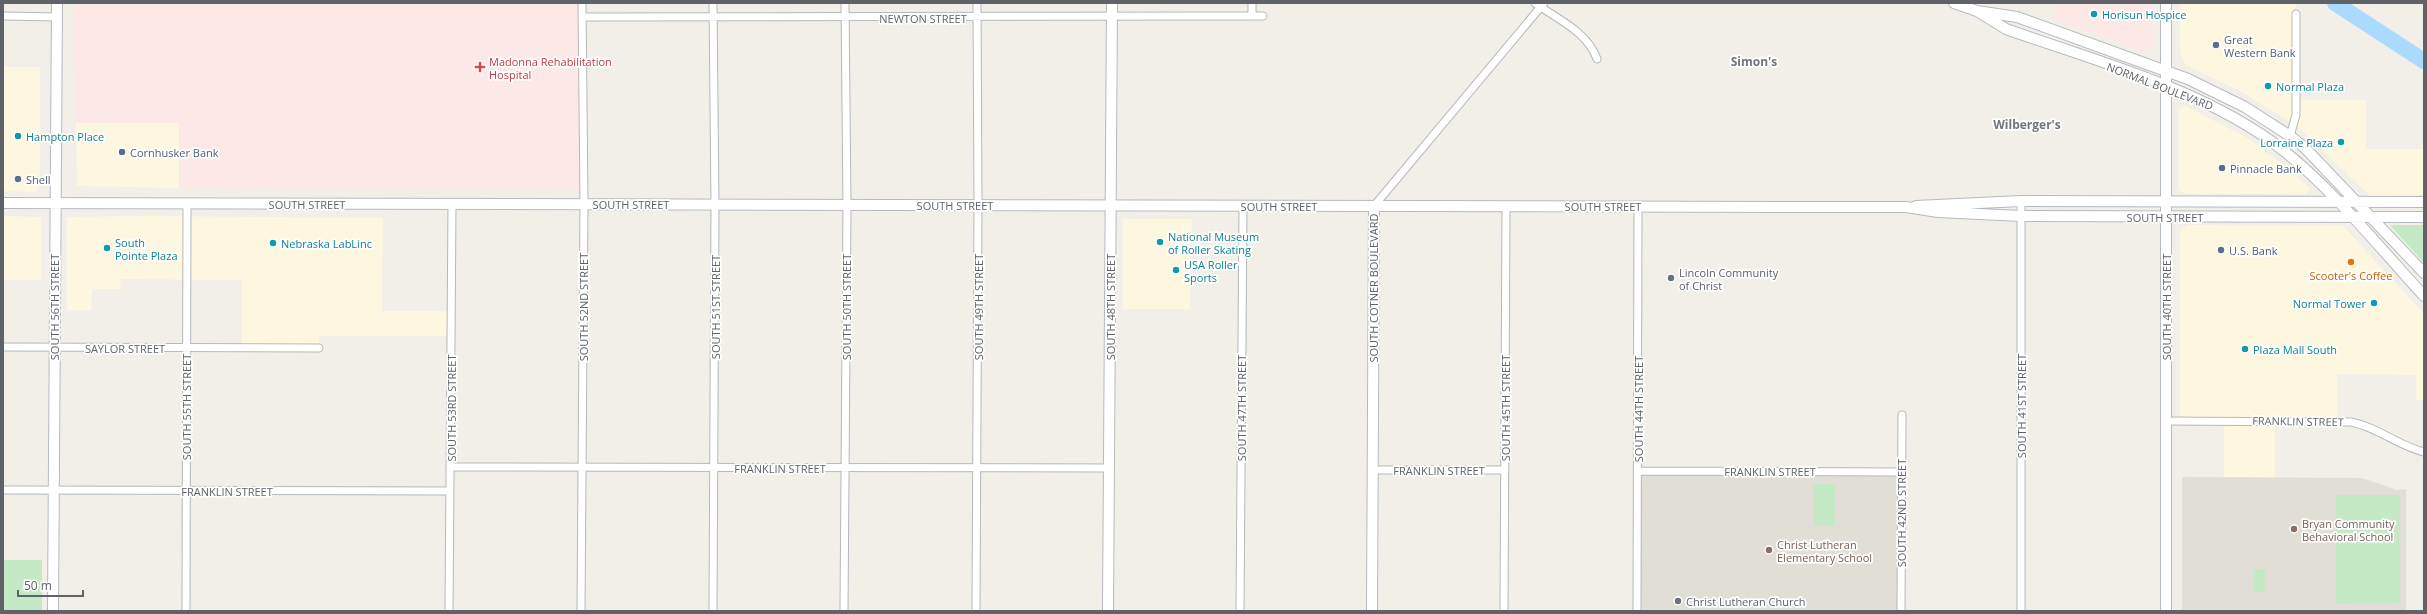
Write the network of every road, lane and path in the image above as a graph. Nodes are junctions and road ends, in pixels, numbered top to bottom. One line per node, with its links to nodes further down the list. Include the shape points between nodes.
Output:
1 (57, 3): 16 (main road, SOUTH 56TH STREET)
2 (582, 3): 17 (street, SOUTH 52ND STREET)
3 (714, 3): 18 (street, SOUTH 51ST STREET)
4 (845, 3): 19 (street, SOUTH 50TH STREET)
5 (977, 3): 21 (street, SOUTH 49TH STREET)
6 (1112, 3): 20 (main road, SOUTH 48TH STREET)
7 (1252, 3): 14 (street)
8 (1954, 3): 11 (main road, NORMAL BOULEVARD)
9 (2166, 3): 23 (main road, SOUTH 40TH STREET)
10 (1540, 4): 22 (street, via 1586,39); 41 (street, SOUTH COTNER BOULEVARD)
11 (1977, 11): 23 (main road, NORMAL BOULEVARD, via 2017,17); 24 (main road, NORMAL BOULEVARD, via 2006,29)
12 (2296, 14): 25 (street, via 2296,115)
13 (3, 16): 16 (street)
14 (1252, 16): 15 (street, NEWTON STREET); 20 (street, NEWTON STREET)
15 (1264, 16)
16 (57, 17): 32 (main road, SOUTH 56TH STREET)
17 (582, 17): 18 (street, NEWTON STREET); 35 (street, SOUTH 52ND STREET)
18 (714, 17): 19 (street, NEWTON STREET); 36 (street, SOUTH 51ST STREET)
19 (845, 17): 21 (street, NEWTON STREET); 37 (street, SOUTH 50TH STREET)
20 (1112, 17): 21 (street, NEWTON STREET); 39 (main road, SOUTH 48TH STREET)
21 (977, 18): 38 (street, SOUTH 49TH STREET)
22 (1597, 59)
23 (2166, 70): 24 (main road, SOUTH 40TH STREET); 25 (main road, NORMAL BOULEVARD, via 2217,92)
24 (2166, 86): 27 (main road, SOUTH 40TH STREET); 28 (main road, NORMAL BOULEVARD, via 2201,100 2255,131 2298,163)
25 (2290, 136): 29 (main road, NORMAL BOULEVARD)
26 (2021, 201): 27 (main road, SOUTH STREET); 44 (main road, SOUTH STREET); 45 (street, SOUTH 41ST STREET)
27 (2165, 201): 28 (main road, SOUTH STREET); 46 (main road, SOUTH 40TH STREET)
28 (2337, 202): 29 (main road, SOUTH STREET); 47 (main road, NORMAL BOULEVARD)
29 (2357, 202): 30 (main road, SOUTH STREET); 48 (main road, NORMAL BOULEVARD)
30 (2424, 202)
31 (3, 203): 32 (main road, SOUTH STREET)
32 (54, 204): 33 (main road, SOUTH STREET); 53 (main road, SOUTH 56TH STREET)
33 (187, 204): 34 (main road, SOUTH STREET); 54 (street, SOUTH 55TH STREET)
34 (452, 204): 35 (main road, SOUTH STREET); 59 (street, SOUTH 53RD STREET)
35 (584, 204): 36 (main road, SOUTH STREET); 60 (street, SOUTH 52ND STREET)
36 (715, 205): 37 (main road, SOUTH STREET); 61 (street, SOUTH 51ST STREET)
37 (847, 205): 38 (main road, SOUTH STREET); 62 (street, SOUTH 50TH STREET)
38 (978, 205): 39 (main road, SOUTH STREET); 63 (street, SOUTH 49TH STREET)
39 (1110, 205): 40 (main road, SOUTH STREET); 64 (main road, SOUTH 48TH STREET)
40 (1243, 206): 41 (main road, SOUTH STREET); 81 (street, SOUTH 47TH STREET)
41 (1374, 206): 42 (main road, SOUTH STREET); 65 (main road, SOUTH COTNER BOULEVARD)
42 (1506, 206): 43 (main road, SOUTH STREET); 66 (street, SOUTH 45TH STREET)
43 (1638, 206): 44 (main road, SOUTH STREET); 67 (street, SOUTH 44TH STREET)
44 (1906, 207): 45 (main road, SOUTH STREET, via 1938,212)
45 (2021, 216): 46 (main road, SOUTH STREET); 86 (street, SOUTH 41ST STREET)
46 (2165, 217): 47 (main road, SOUTH STREET); 57 (main road, SOUTH 40TH STREET)
47 (2351, 217): 48 (main road, SOUTH STREET); 51 (main road, NORMAL BOULEVARD)
48 (2371, 217): 49 (main road, SOUTH STREET); 50 (main road, NORMAL BOULEVARD)
49 (2424, 217)
50 (2424, 273)
51 (2424, 296)
52 (3, 347): 53 (street, SAYLOR STREET)
53 (53, 348): 54 (street, SAYLOR STREET); 70 (main road, SOUTH 56TH STREET)
54 (186, 348): 55 (street, SAYLOR STREET); 71 (street, SOUTH 55TH STREET)
55 (319, 348)
56 (1902, 414): 68 (street, SOUTH 42ND STREET)
57 (2166, 421): 58 (street, FRANKLIN STREET, via 2351,422 2370,427 2407,447); 87 (main road, SOUTH 40TH STREET)
58 (2424, 452)
59 (450, 467): 60 (street, FRANKLIN STREET); 72 (street, SOUTH 53RD STREET)
60 (582, 468): 61 (street, FRANKLIN STREET); 76 (street, SOUTH 52ND STREET)
61 (714, 468): 62 (street, FRANKLIN STREET); 77 (street, SOUTH 51ST STREET)
62 (845, 468): 63 (street, FRANKLIN STREET); 78 (street, SOUTH 50TH STREET)
63 (977, 468): 64 (street, FRANKLIN STREET); 79 (street, SOUTH 49TH STREET)
64 (1109, 468): 80 (main road, SOUTH 48TH STREET)
65 (1372, 470): 66 (street, FRANKLIN STREET); 82 (main road, SOUTH COTNER BOULEVARD)
66 (1505, 470): 83 (street, SOUTH 45TH STREET)
67 (1638, 471): 68 (street, FRANKLIN STREET); 84 (street, SOUTH 44TH STREET)
68 (1902, 472): 85 (street, SOUTH 42ND STREET)
69 (3, 490): 70 (street, FRANKLIN STREET)
70 (53, 490): 71 (street, FRANKLIN STREET); 73 (main road, SOUTH 56TH STREET)
71 (186, 490): 72 (street, FRANKLIN STREET); 74 (street, SOUTH 55TH STREET)
72 (450, 491): 75 (street, SOUTH 53RD STREET)
73 (52, 611)
74 (186, 611)
75 (449, 611)
76 (581, 611)
77 (713, 611)
78 (844, 611)
79 (976, 611)
80 (1108, 611)
81 (1240, 611)
82 (1372, 611)
83 (1504, 611)
84 (1637, 611)
85 (1901, 611)
86 (2021, 611)
87 (2166, 611)

